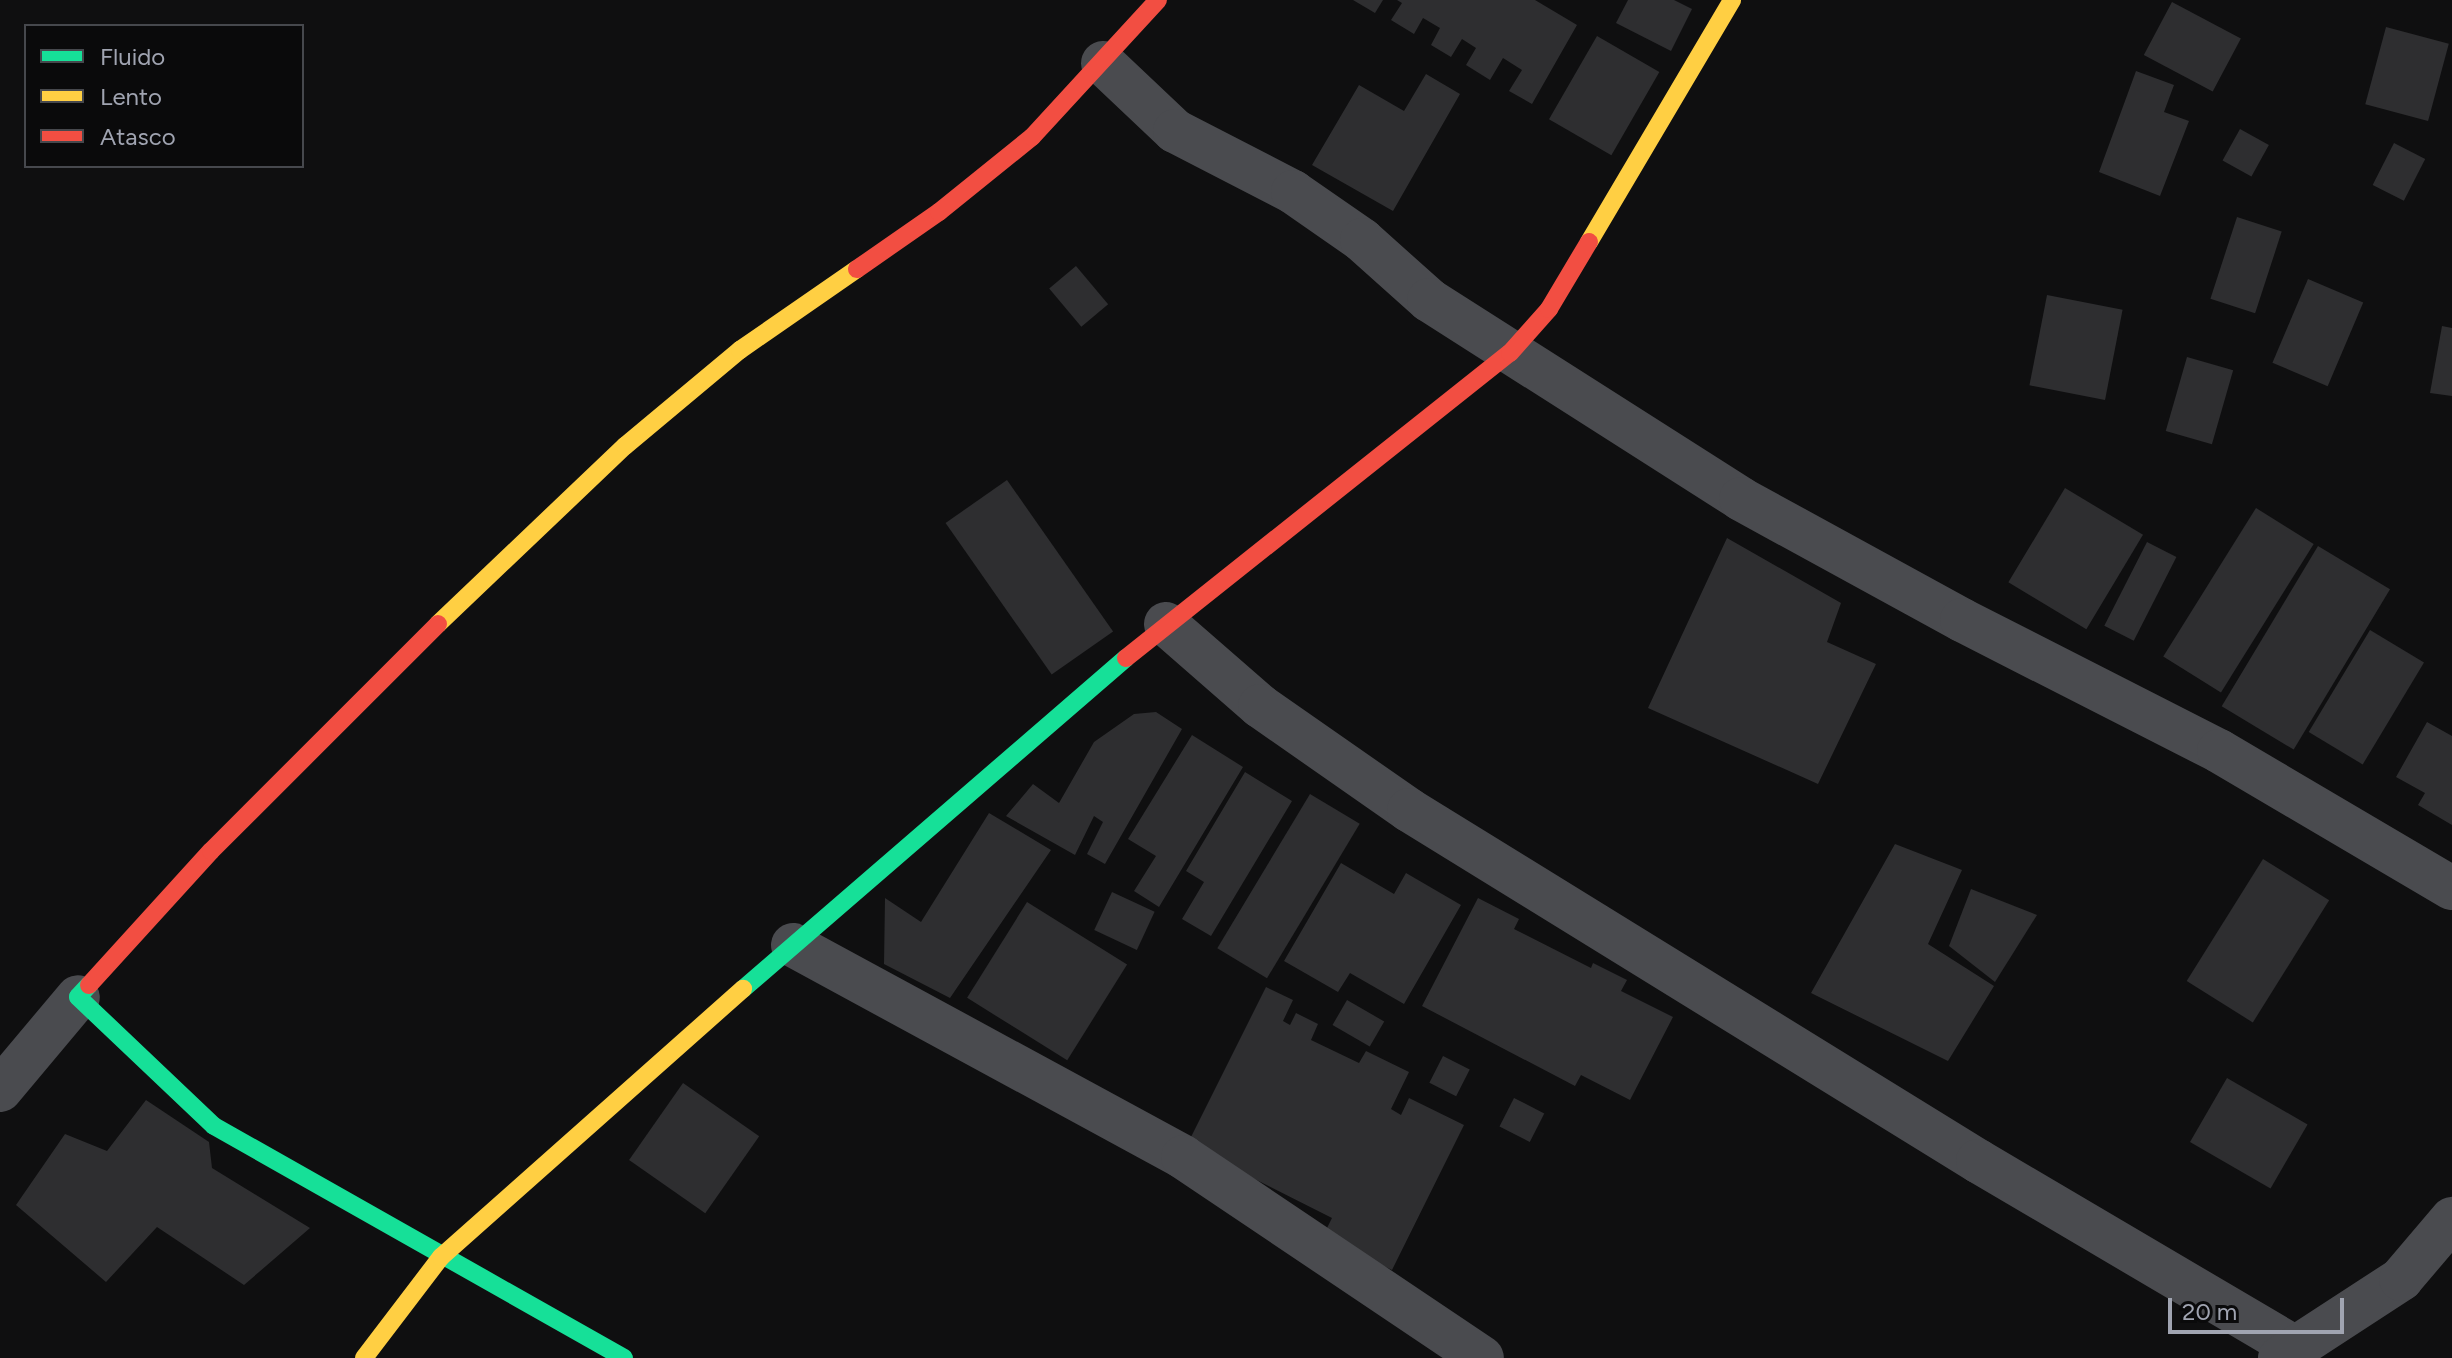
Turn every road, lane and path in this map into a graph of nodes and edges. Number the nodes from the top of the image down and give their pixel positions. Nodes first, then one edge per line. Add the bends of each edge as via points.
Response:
1 (1158, 0) edge
2 (1732, 0) edge
3 (1103, 63) junction
4 (1510, 353) junction
5 (1166, 624) junction
6 (2452, 888) edge
7 (793, 945) junction
8 (78, 997) junction
9 (0, 1090) edge
10 (2452, 1219) edge
11 (441, 1257) junction
12 (2287, 1353) edge
13 (364, 1358) edge
14 (624, 1358) edge
15 (1482, 1358) edge

1 - 3 street
2 - 4 street via 1549,309
3 - 4 street via 1175,131 1293,192 1362,240 1429,300
3 - 8 street via 1032,137 939,212 740,350 625,446 476,585 222,840
4 - 5 street
4 - 6 street via 1741,499 2219,751
5 - 7 street
5 - 12 street via 1260,706 1409,810
7 - 11 street
7 - 15 street via 1183,1157
8 - 9 street
8 - 11 street via 214,1126
10 - 12 street via 2401,1279
11 - 13 street
11 - 14 street

